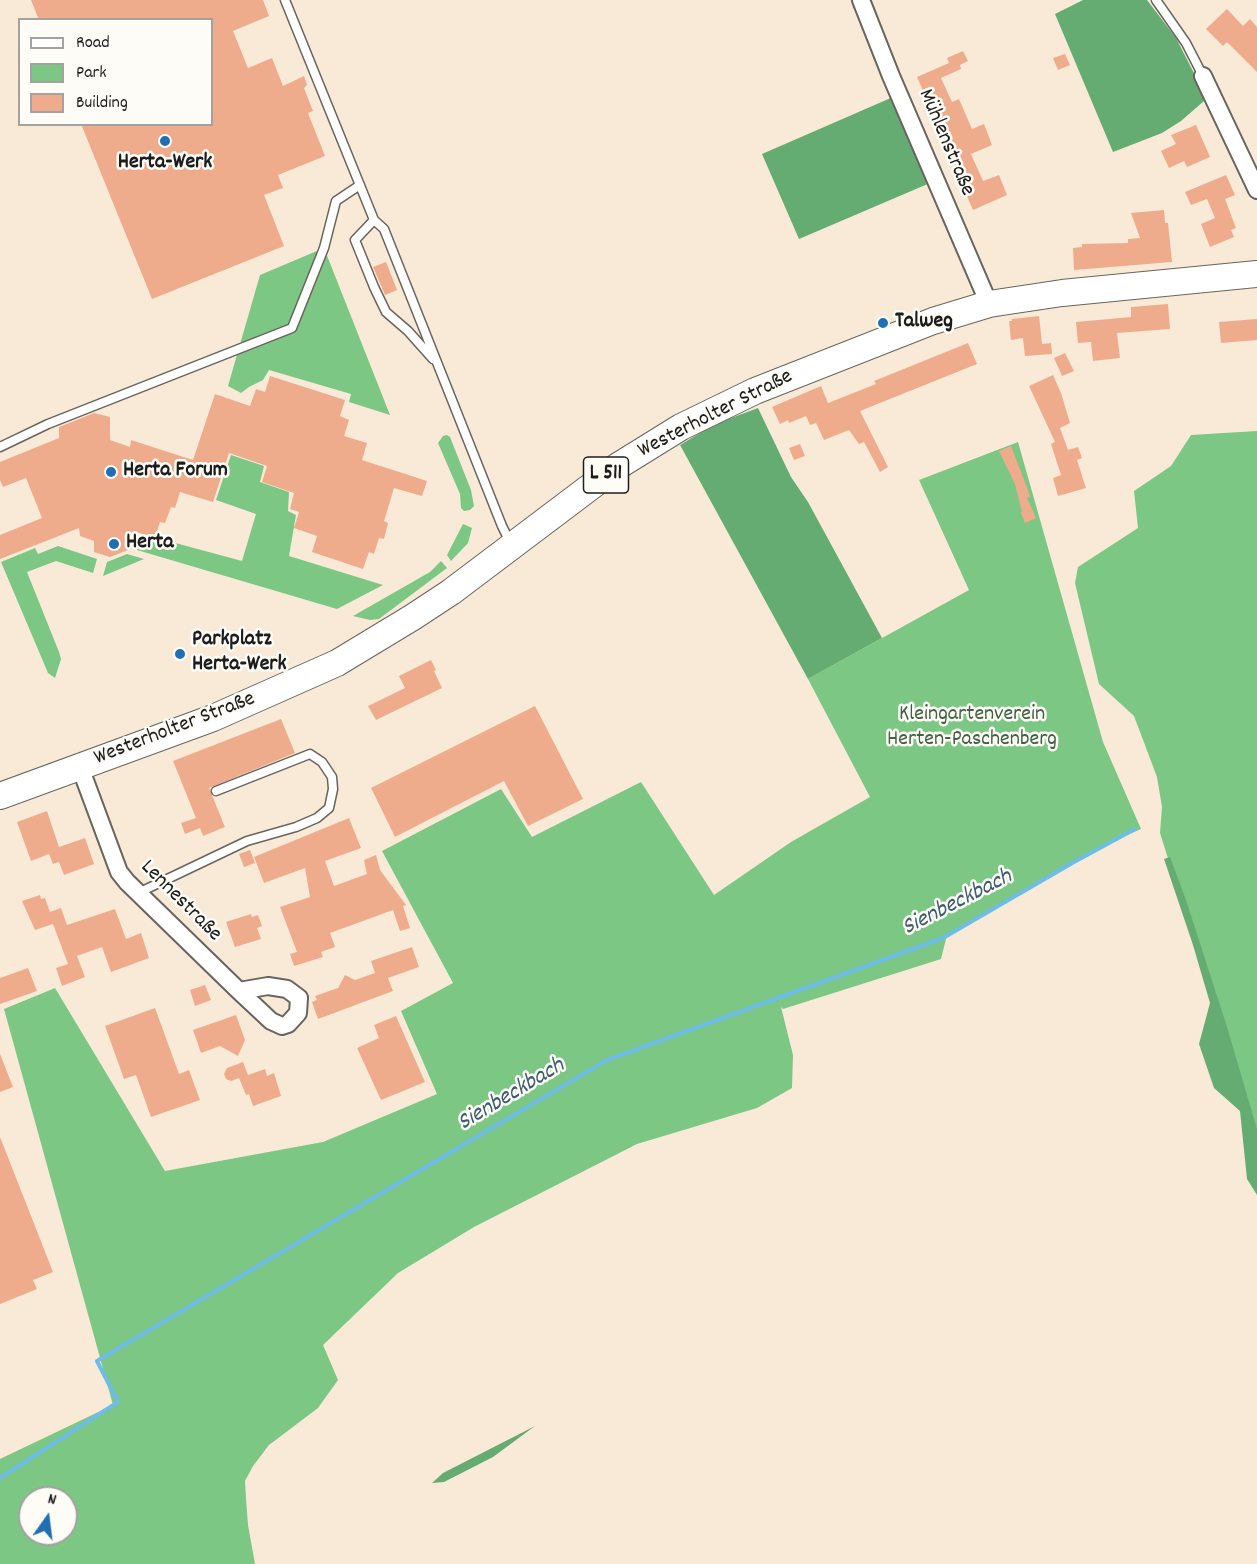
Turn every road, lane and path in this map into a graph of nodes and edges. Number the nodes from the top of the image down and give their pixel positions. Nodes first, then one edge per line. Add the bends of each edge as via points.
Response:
1 (285, 0) edge
2 (861, 0) edge
3 (1156, 0) edge
4 (1203, 76) joint
5 (360, 184) junction
6 (1257, 190) edge
7 (374, 220) junction
8 (1257, 274) edge
9 (989, 304) junction
10 (437, 364) junction
11 (0, 447) edge
12 (512, 545) junction
13 (80, 767) junction
14 (216, 791) dead end
15 (0, 796) edge
16 (138, 893) junction
17 (239, 991) dead end

1 - 5 lane
2 - 9 street, Mühlenstraße
3 - 4 lane
4 - 6 street
5 - 7 lane
5 - 11 lane via 336,201 324,248 292,328 48,424
7 - 10 lane via 384,229
7 - 10 lane via 355,240 374,287 386,312
8 - 9 main road, Westerholter Straße / L 511
9 - 12 main road, Westerholter Straße / L 511 via 836,358 681,427 618,465
10 - 12 lane
12 - 13 main road, Westerholter Straße / L 511 via 432,604 338,663 213,718
13 - 15 main road, Westerholter Straße / L 511
13 - 16 street, Lennestraße via 119,872
14 - 16 lane via 310,754 327,769 333,789 329,808 317,818 246,841
16 - 17 street, Lennestraße

